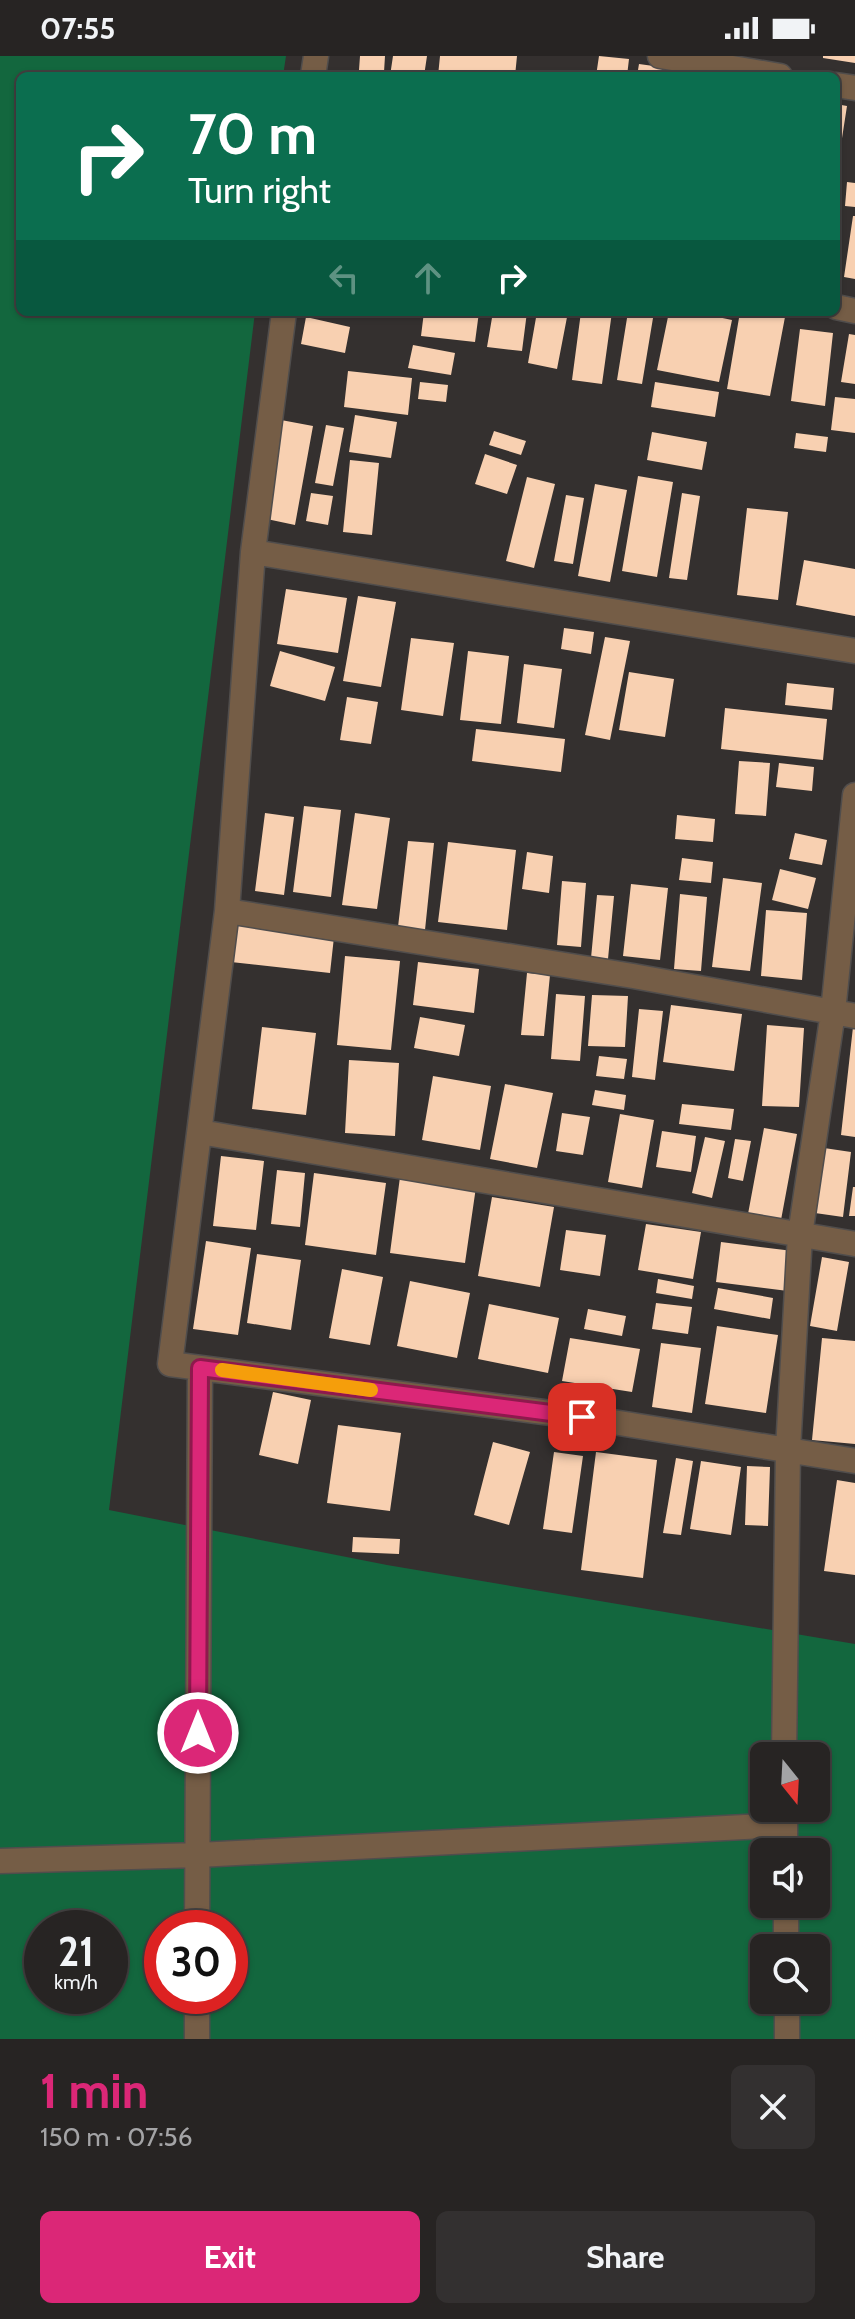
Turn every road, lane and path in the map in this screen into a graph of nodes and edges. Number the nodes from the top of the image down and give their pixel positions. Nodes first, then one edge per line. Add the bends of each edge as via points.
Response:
1 (660, 56) edge
2 (756, 72) edge
3 (283, 316) edge
4 (253, 552) junction
5 (855, 651) edge
6 (855, 795) edge
7 (227, 911) junction
8 (844, 1014) edge
9 (200, 1132) junction
10 (800, 1235) junction
11 (855, 1244) edge
12 (200, 1368) junction
13 (788, 1450) junction
14 (855, 1461) edge
15 (784, 1742) edge
16 (750, 1819) edge
17 (198, 1855) junction
18 (0, 1861) edge
19 (197, 1910) edge
20 (197, 2014) edge
21 (787, 2014) edge
22 (197, 2039) edge
23 (787, 2039) edge

1 - 2 street
3 - 4 street
4 - 5 street
4 - 7 street
6 - 8 street
7 - 8 street
7 - 9 street
8 - 10 street
9 - 10 street
9 - 12 street via 170,1364
10 - 11 street
10 - 13 street
12 - 13 street via 582,1417
12 - 17 street
13 - 14 street
13 - 15 street
16 - 17 street
17 - 18 street
17 - 19 street
20 - 22 street
21 - 23 street

